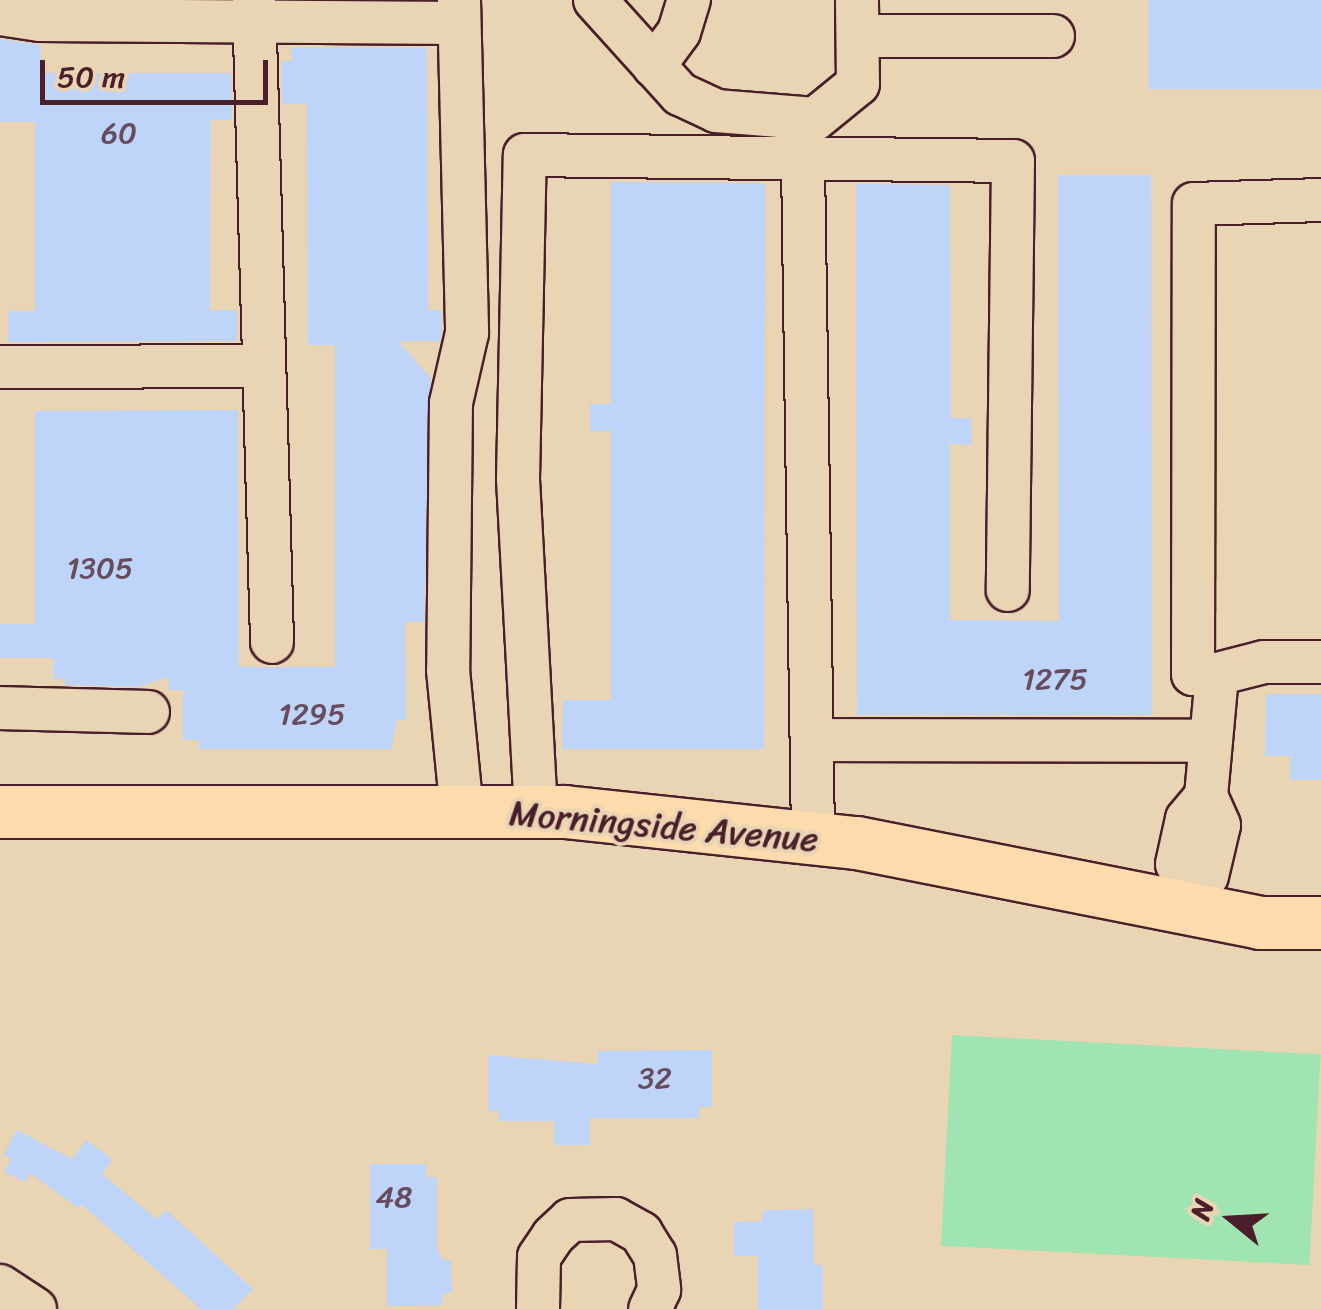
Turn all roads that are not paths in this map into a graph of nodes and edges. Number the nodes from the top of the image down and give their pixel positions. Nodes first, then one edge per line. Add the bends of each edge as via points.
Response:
1 (595, 0) edge
2 (690, 0) edge
3 (254, 11) edge
4 (458, 12) edge
5 (0, 14) edge
6 (857, 18) edge
7 (1054, 36) dead end
8 (654, 66) junction
9 (803, 162) junction
10 (1321, 200) edge
11 (264, 366) junction
12 (0, 367) edge
13 (1008, 590) dead end
14 (272, 642) dead end
15 (1321, 662) edge
16 (1216, 674) junction
17 (0, 708) edge
18 (148, 712) dead end
19 (813, 740) junction
20 (1210, 740) junction
21 (0, 812) edge
22 (462, 812) junction
23 (536, 812) junction
24 (813, 838) junction
25 (1185, 897) junction
26 (1321, 923) edge
27 (0, 1286) edge
28 (35, 1309) edge
29 (538, 1309) edge
30 (650, 1309) edge

1 - 8 street
2 - 8 street via 679,32
3 - 4 street
3 - 5 street
3 - 11 street
4 - 22 street via 466,333 450,403 448,670
6 - 7 street
6 - 8 street via 858,84 815,119 716,111 680,94
9 - 13 street via 1013,161
9 - 19 street
9 - 23 street via 526,155 518,479
10 - 16 street via 1194,204 1193,674
11 - 12 street
11 - 14 street
15 - 16 street via 1264,662
16 - 20 street
17 - 18 street
19 - 20 street
19 - 24 street
20 - 25 street via 1206,796 1219,825 1207,876
21 - 22 main road, Morningside Avenue
22 - 23 main road, Morningside Avenue
23 - 24 main road, Morningside Avenue
24 - 25 main road, Morningside Avenue
25 - 26 main road, Morningside Avenue via 1260,923
27 - 28 street
29 - 30 street via 539,1257 553,1236 570,1220 616,1219 641,1232 655,1255 659,1290

